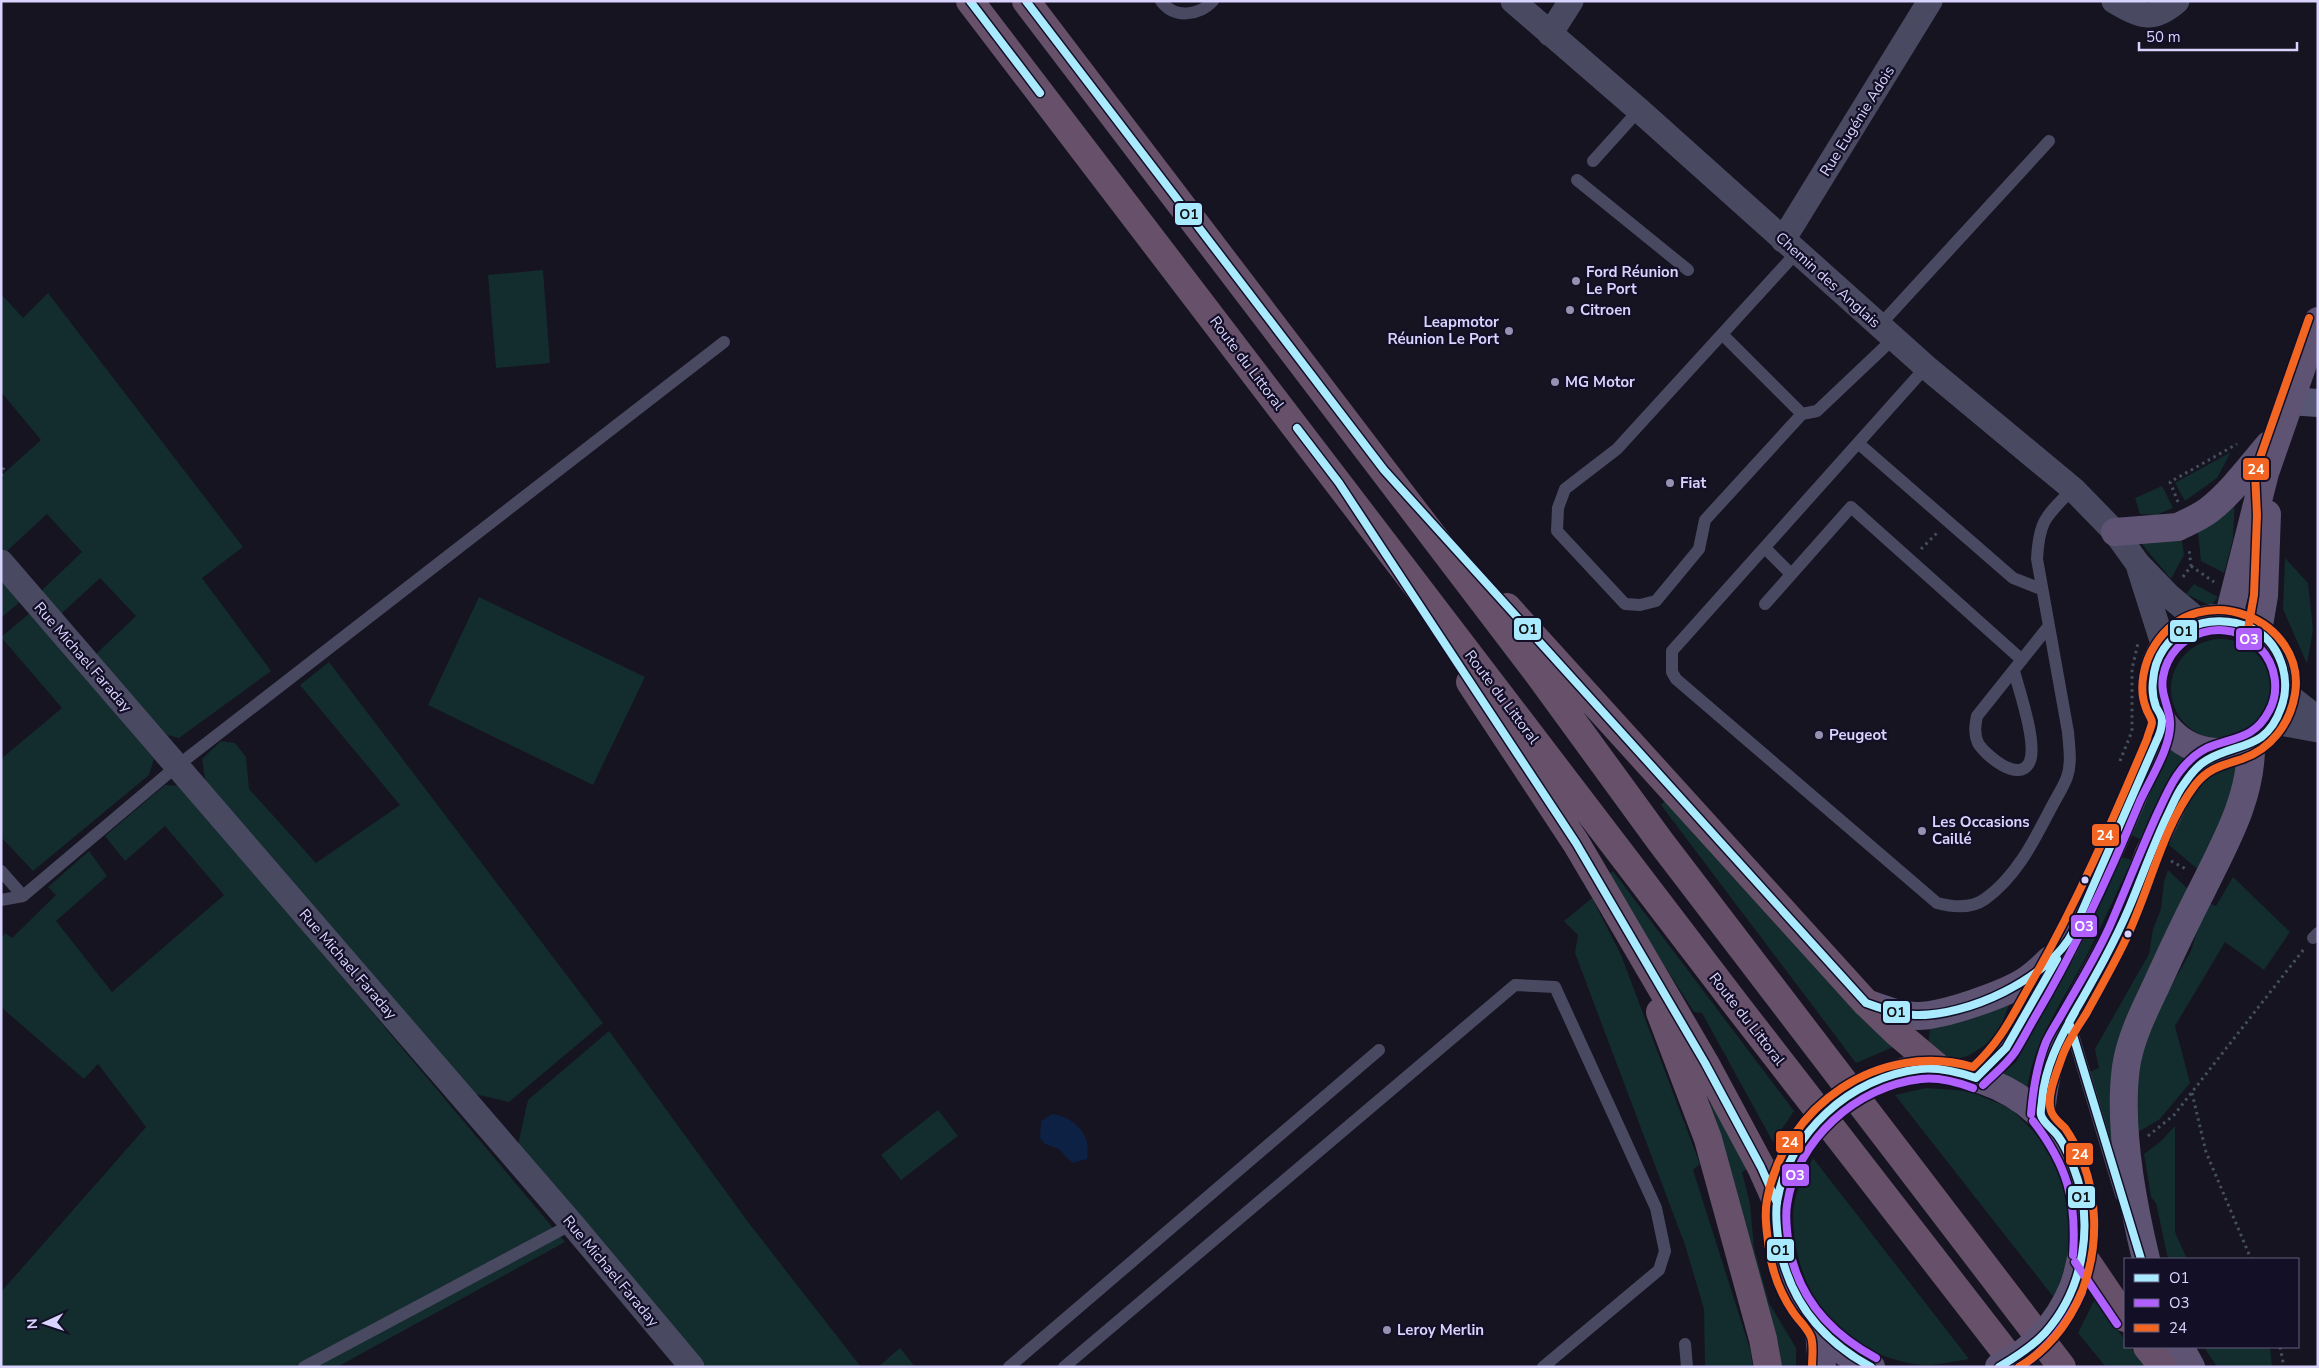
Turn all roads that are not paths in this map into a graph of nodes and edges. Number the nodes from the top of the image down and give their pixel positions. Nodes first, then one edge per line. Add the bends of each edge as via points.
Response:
1 (970, 1) edge
2 (1026, 1) edge
3 (1161, 1) edge
4 (1213, 1) edge
5 (1513, 1) edge
6 (1570, 1) edge
7 (1930, 1) edge
8 (2114, 1) edge
9 (2177, 1) edge
10 (1550, 34) junction
11 (1639, 110) junction
12 (2049, 141) dead end
13 (1593, 161) dead end
14 (1577, 180) dead end
15 (1790, 246) junction
16 (1688, 270) dead end
17 (2318, 321) edge
18 (1886, 333) junction
19 (1722, 334) junction
20 (724, 342) dead end
21 (1926, 367) junction
22 (2289, 401) junction
23 (2318, 403) edge
24 (1802, 414) junction
25 (2278, 434) junction
26 (1858, 443) junction
27 (1384, 470) junction
28 (2266, 473) junction
29 (1338, 483) junction
30 (2073, 489) junction
31 (2115, 532) junction
32 (1765, 548) junction
33 (1, 562) edge
34 (2138, 564) junction
35 (1791, 574) junction
36 (2041, 589) junction
37 (1765, 604) dead end
38 (2228, 619) junction
39 (2199, 621) junction
40 (2048, 626) junction
41 (2258, 631) junction
42 (2152, 643) junction
43 (2022, 660) junction
44 (2014, 671) junction
45 (2285, 693) junction
46 (2318, 719) edge
47 (2162, 720) junction
48 (2275, 722) junction
49 (2318, 730) edge
50 (2251, 744) junction
51 (2223, 752) junction
52 (177, 766) junction
53 (1, 871) edge
54 (24, 896) junction
55 (1, 900) edge
56 (1631, 936) junction
57 (2064, 947) junction
58 (1866, 1002) junction
59 (2069, 1022) junction
60 (1379, 1050) dead end
61 (1940, 1070) junction
62 (1976, 1078) junction
63 (2041, 1115) junction
64 (1776, 1203) junction
65 (572, 1224) junction
66 (2083, 1256) junction
67 (2141, 1258) edge
68 (2146, 1258) edge
69 (2124, 1317) edge
70 (1819, 1330) junction
71 (1685, 1344) dead end
72 (2148, 1348) edge
73 (2181, 1348) edge
74 (304, 1367) edge
75 (692, 1367) edge
76 (1009, 1367) edge
77 (1064, 1367) edge
78 (1543, 1367) edge
79 (1687, 1367) edge
80 (1768, 1367) edge
81 (1822, 1367) edge
82 (1871, 1367) edge
83 (1999, 1367) edge
84 (2017, 1367) edge
85 (2062, 1367) edge
86 (2163, 1367) edge
87 (2192, 1367) edge

1 - 29 highway, Route du Littoral
2 - 27 highway
3 - 4 lane via 1167,9 1185,14 1206,9
5 - 10 street, Chemin des Anglais
6 - 10 street
7 - 15 street, Rue Eugénie Adois
8 - 9 street via 2135,13 2153,16
10 - 11 street, Chemin des Anglais
11 - 13 lane
11 - 15 street, Chemin des Anglais
12 - 18 lane
14 - 16 lane
15 - 18 street, Chemin des Anglais
15 - 19 lane
17 - 22 main road
18 - 21 street, Chemin des Anglais
18 - 24 lane via 1817,411
19 - 24 lane
19 - 24 lane via 1617,449 1565,489 1558,508 1556,531 1625,604 1656,601 1699,548 1704,520
20 - 52 lane
21 - 26 lane
21 - 30 street, Chemin des Anglais
22 - 23 street
22 - 25 main road
25 - 28 main road
25 - 31 main road via 2244,475 2208,510 2178,527
26 - 32 lane
26 - 36 lane via 2013,578
27 - 58 highway
27 - 85 highway via 1672,857
28 - 38 main road
28 - 41 main road via 2264,596
29 - 56 highway via 1576,842
29 - 84 highway, Route du Littoral
30 - 31 street, Chemin des Anglais
30 - 36 lane via 2046,517 2038,539
31 - 34 street, Chemin des Anglais
32 - 35 lane
32 - 40 lane via 1672,652 1676,680 1937,903 1972,905 1984,900 2009,876 2027,853 2067,776 2070,755 2068,732
33 - 52 street, Rue Michael Faraday
34 - 39 street, Chemin des Anglais
34 - 42 street, Chemin des Anglais
35 - 37 lane
35 - 43 lane via 1851,507
36 - 40 lane
38 - 39 main road
38 - 41 main road
39 - 42 main road
40 - 43 lane
41 - 45 main road via 2280,658 2285,675
42 - 47 main road via 2156,664 2152,683 2154,702
43 - 44 lane
44 - 44 lane via 1977,716 1975,730 1979,744 2000,765 2015,770 2030,762 2032,750
45 - 46 street
45 - 48 main road
47 - 51 main road via 2188,745 2205,751
47 - 57 main road via 2158,739
48 - 49 street
48 - 50 main road
50 - 51 main road
50 - 68 main road via 2252,765 2243,802 2134,1036 2126,1066 2126,1146
51 - 59 main road via 2203,762 2182,785 2149,853 2123,922
52 - 54 lane
52 - 65 street, Rue Michael Faraday
53 - 54 lane
54 - 55 lane
56 - 64 highway via 1705,1063 1761,1167
56 - 80 highway via 1708,1139
57 - 58 main road via 2026,981 1948,1010 1916,1016
57 - 62 main road via 2006,1048
58 - 61 highway
59 - 63 main road via 2049,1061
59 - 67 lane
60 - 76 lane
61 - 62 main road
61 - 64 main road, bridge via 1906,1071 1872,1083 1842,1100 1818,1121 1791,1160
62 - 63 main road via 2011,1093
63 - 66 main road via 2067,1151 2081,1189 2085,1234
64 - 70 main road via 1783,1267 1798,1302
65 - 74 lane
65 - 75 street, Rue Michael Faraday
66 - 69 highway
66 - 83 main road, bridge via 2059,1317 2023,1354
70 - 81 main road
70 - 82 main road via 1839,1348
71 - 79 lane
72 - 86 highway
73 - 87 main road
77 - 78 lane via 1515,985 1555,987 1656,1208 1665,1251 1660,1270

